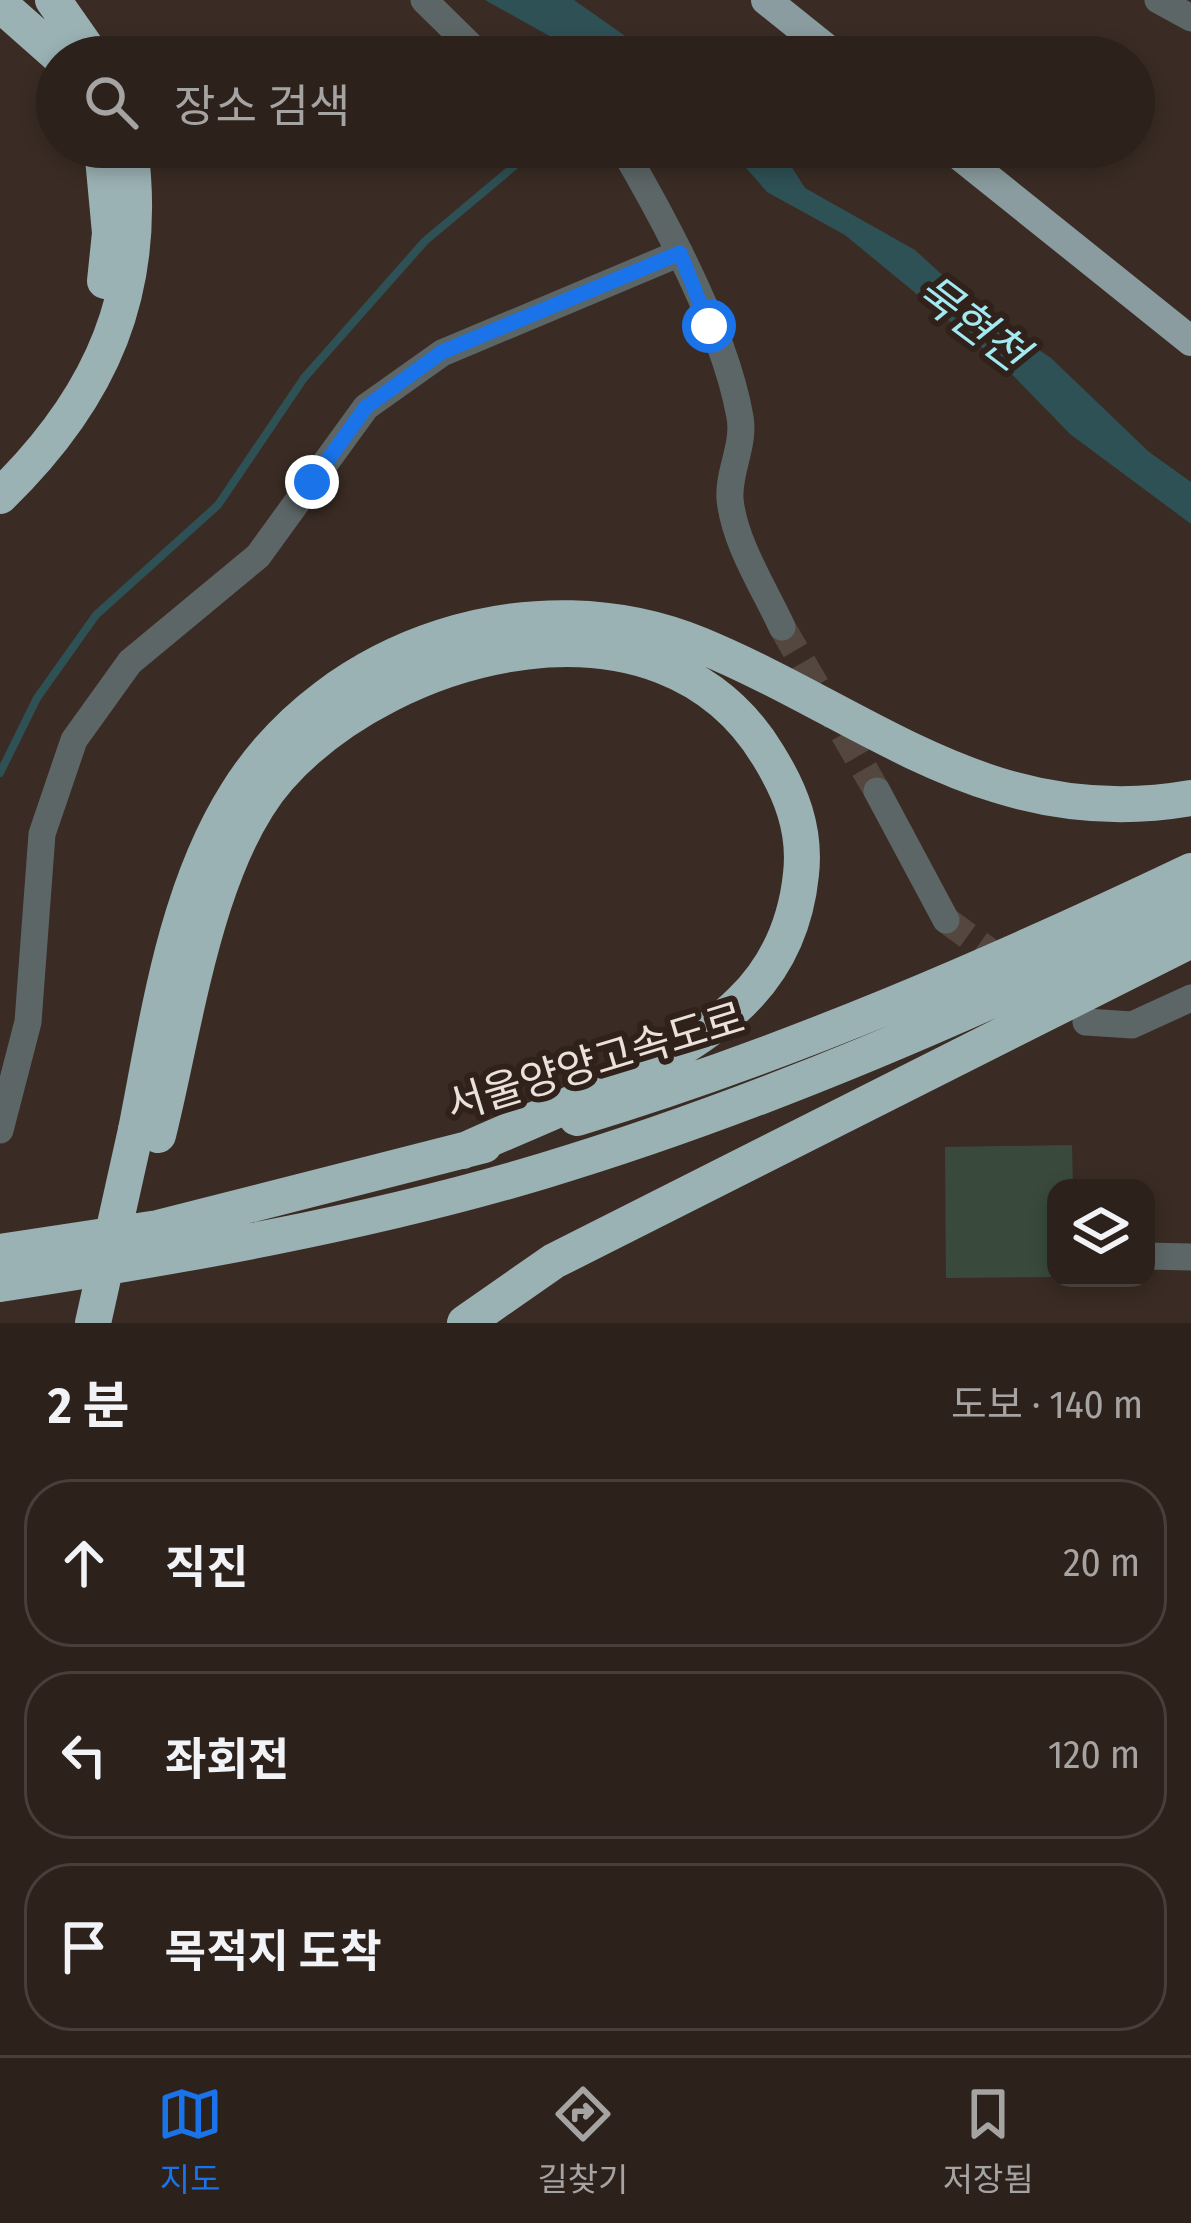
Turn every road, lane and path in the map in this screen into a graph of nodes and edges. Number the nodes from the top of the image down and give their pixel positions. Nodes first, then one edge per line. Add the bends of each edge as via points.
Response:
1 (53, 0) edge
2 (766, 0) edge
3 (1158, 0) edge
4 (0, 4) edge
5 (437, 4) edge
6 (1191, 18) edge
7 (36, 36) edge
8 (78, 36) edge
9 (464, 36) edge
10 (811, 36) edge
11 (104, 168) edge
12 (132, 168) edge
13 (633, 168) edge
14 (975, 168) edge
15 (680, 253) junction
16 (1191, 341) edge
17 (0, 463) edge
18 (0, 496) edge
19 (782, 627) tunnel mouth
20 (877, 791) tunnel mouth
21 (1191, 798) edge
22 (1191, 872) edge
23 (1191, 908) edge
24 (946, 920) tunnel mouth
25 (1191, 940) edge
26 (1191, 998) edge
27 (1086, 1022) dead end
28 (0, 1130) edge
29 (147, 1133) junction
30 (463, 1151) junction
31 (0, 1252) edge
32 (1155, 1256) edge
33 (1191, 1257) edge
34 (0, 1284) edge
35 (93, 1323) edge
36 (115, 1323) edge
37 (465, 1323) edge

1 - 8 highway
2 - 10 main road
3 - 6 street
4 - 7 highway
5 - 9 street
11 - 17 highway via 110,233 98,311 52,405
12 - 18 highway via 136,229 104,361 67,425
13 - 15 street
14 - 16 main road
15 - 19 street via 740,419 729,497
15 - 28 street via 442,352 366,407 258,556 130,662 74,740 42,834 28,1022
20 - 24 street
21 - 29 highway via 1109,806 1001,787 916,757 733,660 648,630 546,619 441,638 351,676 237,793 190,900
22 - 30 highway, 서울양양고속도로 via 778,1051
23 - 34 highway, 서울양양고속도로 via 784,1088 544,1171 367,1216
25 - 37 highway via 554,1261
26 - 27 street via 1132,1025
29 - 30 highway via 228,870 250,819 301,756 370,704 480,659 563,648 664,669 732,710 784,781 803,859 787,937 760,982 718,1023
29 - 35 highway, bridge
29 - 36 highway
30 - 31 highway, 서울양양고속도로 via 158,1228
32 - 33 street

